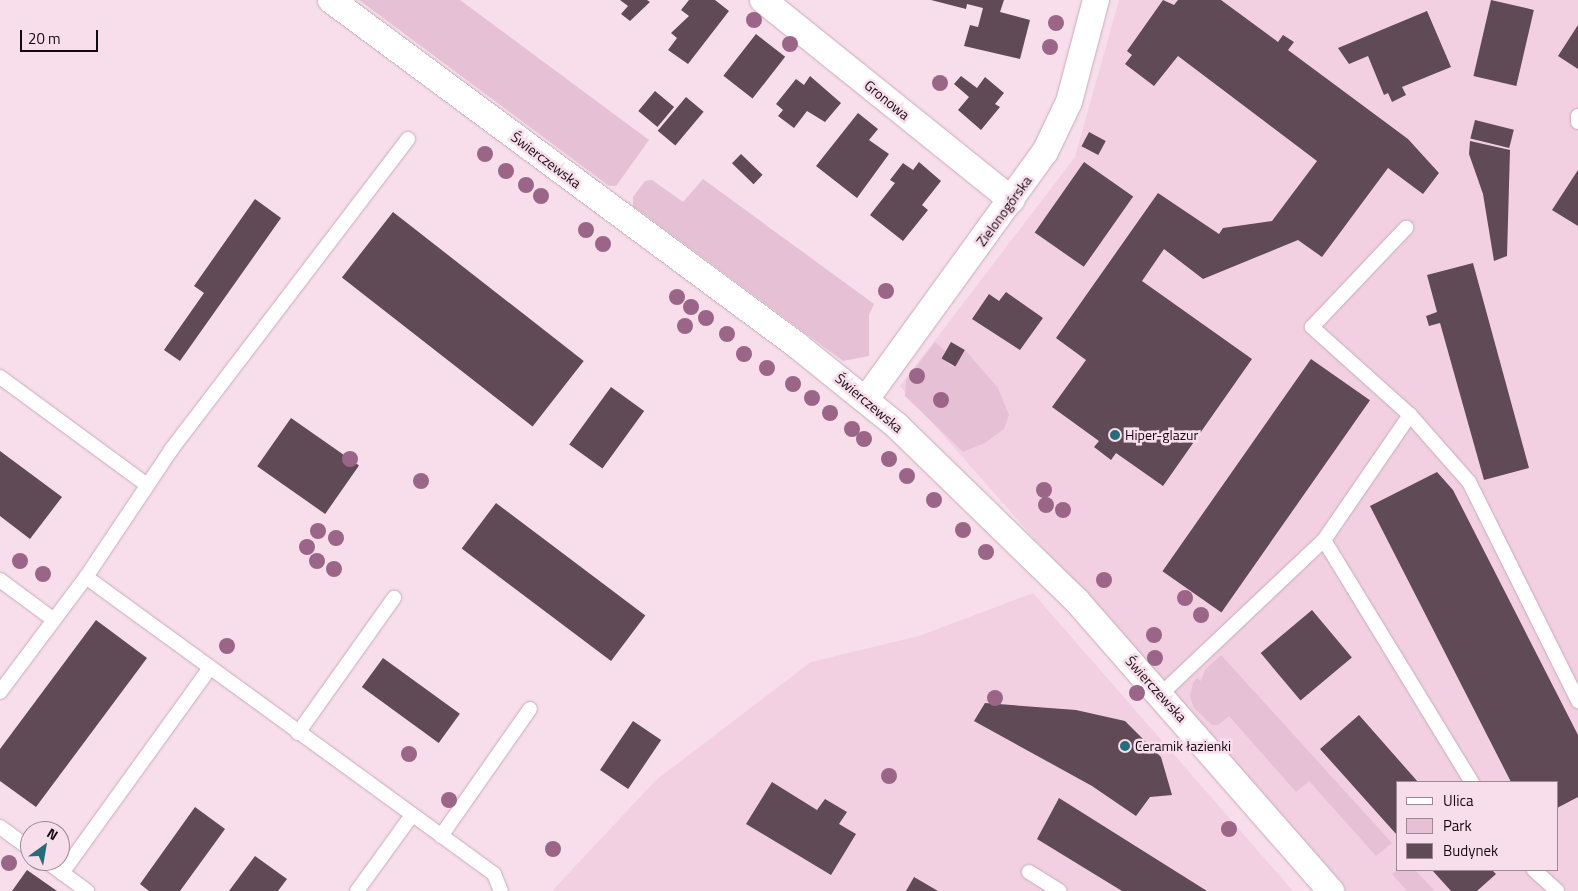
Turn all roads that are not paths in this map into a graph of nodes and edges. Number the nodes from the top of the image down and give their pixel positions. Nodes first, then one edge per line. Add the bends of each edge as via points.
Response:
1 (331, 0) edge
2 (763, 0) edge
3 (1096, 0) edge
4 (1578, 116) edge
5 (1578, 122) edge
6 (408, 139) dead end
7 (1012, 200) junction
8 (1406, 228) dead end
9 (0, 377) edge
10 (866, 399) junction
11 (1410, 415) junction
12 (147, 485) junction
13 (1324, 540) junction
14 (86, 577) junction
15 (0, 580) edge
16 (394, 598) dead end
17 (54, 620) junction
18 (210, 668) junction
19 (0, 692) edge
20 (1161, 694) junction
21 (1578, 702) edge
22 (530, 709) dead end
23 (298, 733) junction
24 (1471, 781) edge
25 (412, 815) junction
26 (0, 827) edge
27 (441, 836) junction
28 (20, 842) edge
29 (59, 871) edge
30 (1535, 871) edge
31 (1029, 872) dead end
32 (62, 873) junction
33 (87, 891) edge
34 (357, 891) edge
35 (502, 891) edge
36 (1060, 891) edge
37 (1331, 891) edge
38 (1557, 891) edge

1 - 10 street, Świerczewska
2 - 7 street, Gronowa
3 - 7 street, Zielonogórska via 1063,116 1037,165
4 - 5 lane
6 - 12 lane
7 - 10 street, Zielonogórska
8 - 11 lane via 1312,327
9 - 12 lane
10 - 20 street, Świerczewska via 1005,528
11 - 13 lane
11 - 21 lane via 1469,482
12 - 14 lane
13 - 20 lane
13 - 24 lane
14 - 17 lane
14 - 18 lane
15 - 17 lane
16 - 23 lane
17 - 19 lane
18 - 23 lane
18 - 32 lane
20 - 37 street, Świerczewska
22 - 27 lane
23 - 25 lane
25 - 27 lane
25 - 34 lane
26 - 28 lane
27 - 35 lane via 494,874
29 - 32 lane
30 - 38 lane
31 - 36 lane
32 - 33 lane

